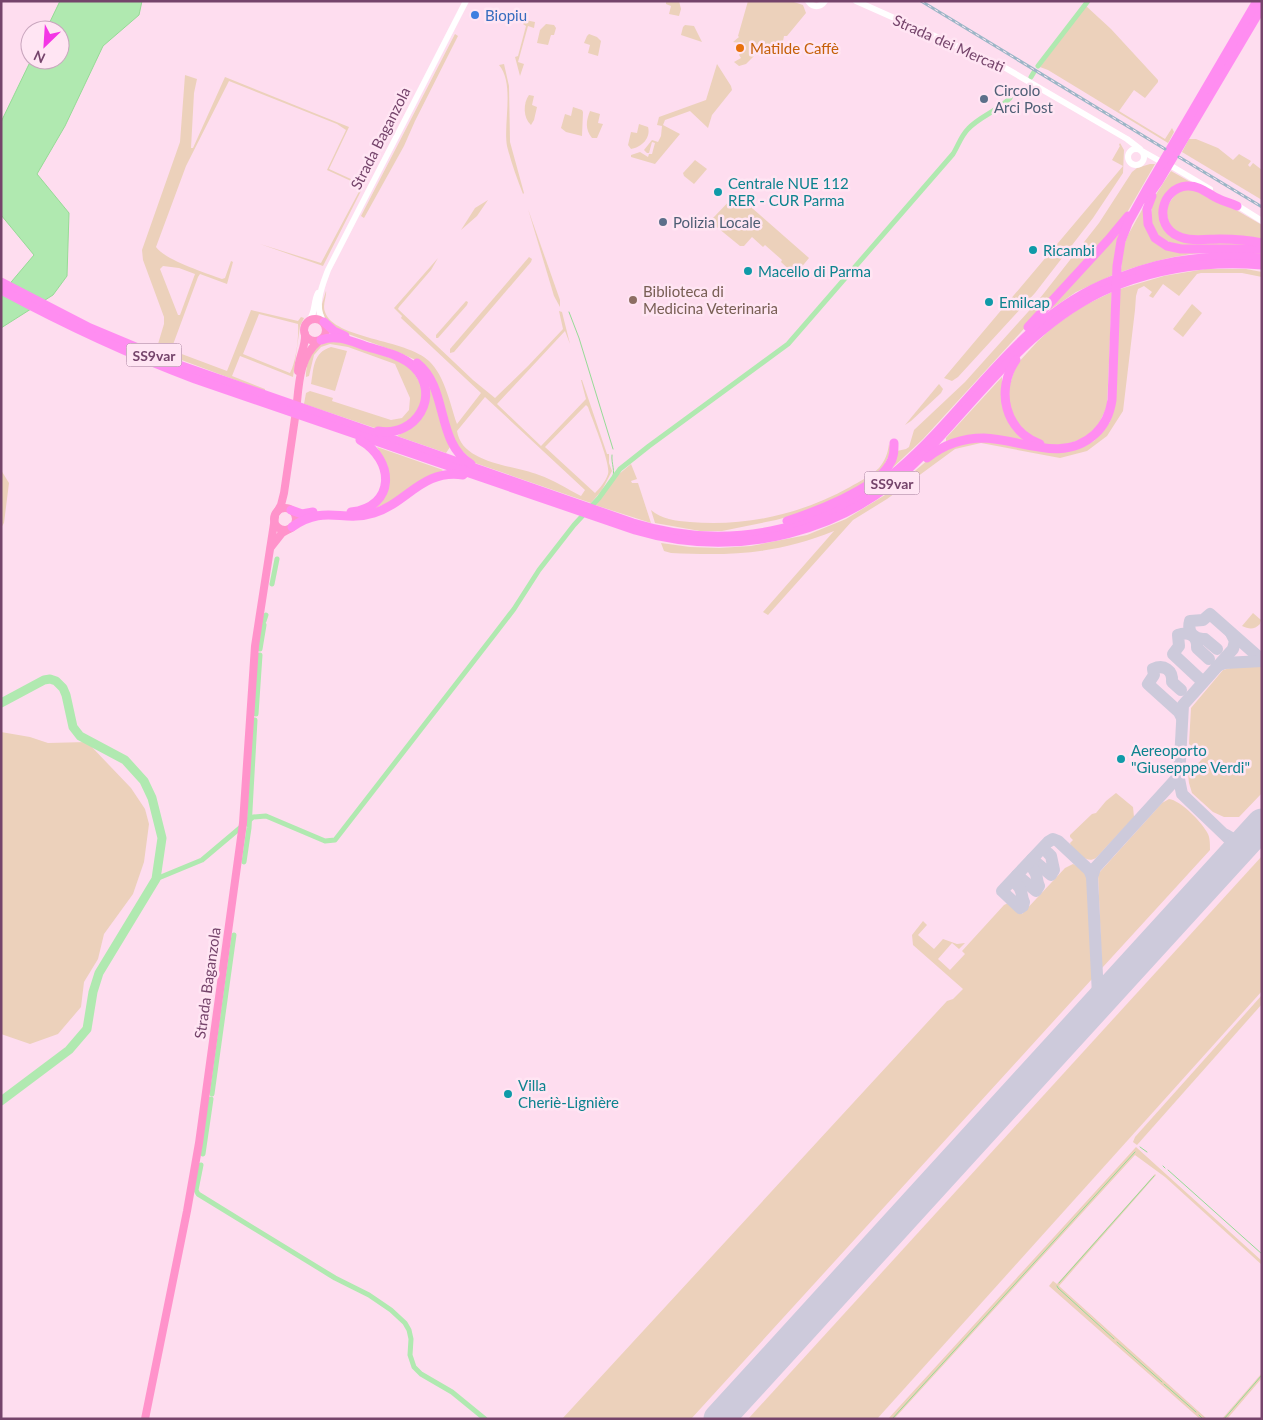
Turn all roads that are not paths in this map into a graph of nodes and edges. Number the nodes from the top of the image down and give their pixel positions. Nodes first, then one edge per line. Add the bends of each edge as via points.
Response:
1 (466, 1) edge
2 (808, 1) edge
3 (825, 1) edge
4 (856, 1) edge
5 (1257, 1) edge
6 (1262, 6) edge
7 (1191, 119) junction
8 (1118, 135) junction
9 (1141, 150) junction
10 (1128, 156) junction
11 (1141, 163) junction
12 (1173, 168) dead end
13 (1154, 183) junction
14 (1237, 206) junction
15 (1262, 221) edge
16 (1262, 243) edge
17 (1262, 249) edge
18 (1262, 258) edge
19 (1262, 265) edge
20 (1, 282) edge
21 (1116, 282) junction
22 (321, 288) junction
23 (1, 290) edge
24 (308, 321) junction
25 (324, 322) junction
26 (1051, 323) junction
27 (305, 334) junction
28 (321, 340) junction
29 (299, 379) junction
30 (981, 382) junction
31 (296, 402) dead end
32 (314, 417) junction
33 (327, 417) junction
34 (294, 418) dead end
35 (894, 443) dead end
36 (1052, 449) junction
37 (501, 477) junction
38 (284, 493) junction
39 (527, 494) junction
40 (868, 500) junction
41 (560, 502) junction
42 (291, 510) junction
43 (276, 515) junction
44 (614, 520) junction
45 (291, 528) junction
46 (724, 536) junction
47 (271, 547) junction
48 (145, 1419) edge

1 - 22 street, Strada Baganzola
2 - 3 street via 816,7
4 - 8 street, Strada dei Mercati via 1002,66
5 - 7 highway
6 - 7 highway
7 - 13 highway
8 - 9 street, Strada dei Mercati
8 - 10 street via 1126,144
9 - 10 street via 1133,150
9 - 11 street via 1144,157
9 - 11 street, Strada dei Mercati via 1157,161
10 - 11 street via 1132,163
12 - 14 street
13 - 17 highway via 1147,218 1153,235 1164,245 1181,250
13 - 21 highway via 1128,223 1119,250
13 - 30 highway via 1114,233 989,369
14 - 15 street
14 - 16 highway via 1199,188 1185,186 1168,196 1163,205 1163,216 1170,231 1183,238
18 - 21 highway, SS9var via 1189,259 1158,265
19 - 21 highway, SS9var via 1181,267
20 - 32 highway, SS9var via 140,350
21 - 26 highway, SS9var
21 - 30 highway, SS9var via 1080,295 1044,319
21 - 36 highway via 1112,397 1108,416 1098,431 1084,442 1069,448
22 - 24 street, Strada Baganzola via 313,316
22 - 25 street, Strada Baganzola via 319,310
23 - 32 highway, SS9var via 137,356 195,379
24 - 25 main road via 315,318
24 - 27 main road, Strada Baganzola via 304,327
25 - 28 main road, Strada Baganzola via 326,333
25 - 37 highway via 340,334 400,355 420,366 432,383 455,450 469,462
26 - 36 highway via 1012,366 1004,396 1008,413 1018,430 1029,440
26 - 40 highway, SS9var via 1019,352 917,461
27 - 28 main road via 312,341
27 - 29 main road, Strada Baganzola
28 - 29 main road, Strada Baganzola via 307,354
28 - 33 highway via 332,337 406,361 419,373 426,390 419,416 409,426 397,431 379,431
29 - 31 main road, Strada Baganzola
30 - 46 highway, SS9var via 907,461 865,494 792,526
32 - 33 highway, SS9var
32 - 39 highway, SS9var
32 - 42 highway via 330,428 360,440 374,451 385,468 386,479 374,504 359,510 304,514
33 - 37 highway, SS9var
34 - 38 main road, Strada Baganzola
35 - 46 highway via 893,457 887,469 842,500 786,521
36 - 40 highway via 988,438 960,441 937,451 894,486
37 - 41 highway, SS9var
38 - 42 main road, Strada Baganzola
38 - 43 main road, Strada Baganzola
39 - 41 highway, SS9var
39 - 45 highway via 467,476 445,475 421,483 375,513 317,515
40 - 44 highway, SS9var via 840,516 806,529 767,539 736,542 675,540 645,533
41 - 44 highway, SS9var
42 - 43 main road via 283,508
42 - 45 main road, Strada Baganzola via 296,518
43 - 45 main road via 275,523 279,528
43 - 47 main road, Strada Baganzola
44 - 46 highway, SS9var via 668,532
45 - 47 main road via 282,533
47 - 48 main road, Strada Baganzola via 255,646 240,842 195,1167

